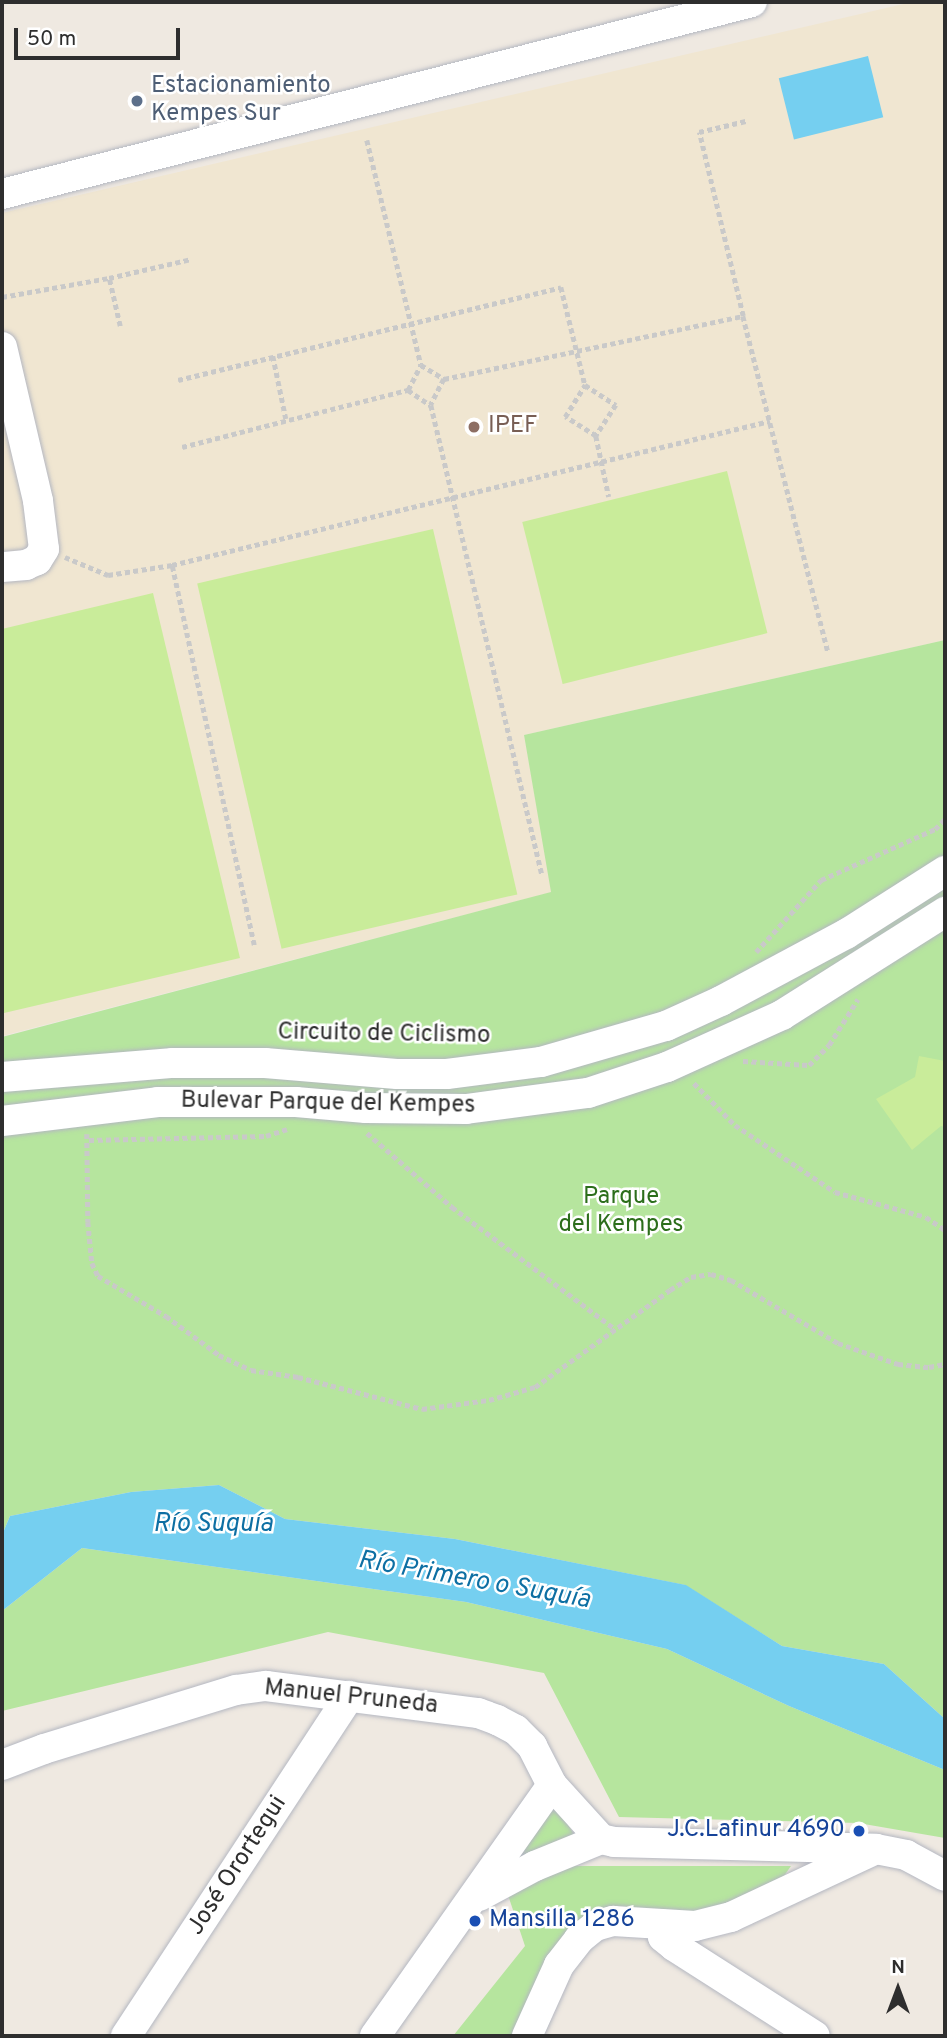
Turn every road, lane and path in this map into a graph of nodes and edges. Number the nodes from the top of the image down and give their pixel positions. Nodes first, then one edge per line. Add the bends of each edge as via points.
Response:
1 (752, 2) edge
2 (746, 121) dead end
3 (367, 141) dead end
4 (2, 194) edge
5 (191, 259) dead end
6 (109, 278) junction
7 (2, 297) edge
8 (743, 316) junction
9 (411, 322) junction
10 (120, 326) dead end
11 (2, 346) edge
12 (576, 350) junction
13 (273, 356) junction
14 (421, 365) junction
15 (444, 379) junction
16 (178, 380) dead end
17 (585, 386) junction
18 (408, 390) junction
19 (430, 405) junction
20 (286, 419) junction
21 (769, 421) junction
22 (596, 436) junction
23 (182, 447) dead end
24 (602, 461) junction
25 (453, 497) junction
26 (609, 497) dead end
27 (38, 501) junction
28 (2, 548) edge
29 (44, 549) junction
30 (172, 565) junction
31 (2, 566) edge
32 (828, 653) dead end
33 (945, 819) edge
34 (945, 871) edge
35 (542, 874) dead end
36 (945, 912) edge
37 (254, 945) dead end
38 (747, 962) dead end
39 (2, 1077) edge
40 (691, 1080) dead end
41 (2, 1121) edge
42 (366, 1132) dead end
43 (89, 1140) dead end
44 (945, 1230) edge
45 (614, 1328) junction
46 (945, 1364) edge
47 (349, 1696) junction
48 (2, 1766) edge
49 (552, 1785) junction
50 (601, 1839) junction
51 (876, 1849) junction
52 (945, 1875) edge
53 (472, 1900) junction
54 (661, 1924) junction
55 (126, 2036) edge
56 (375, 2036) edge
57 (527, 2036) edge
58 (815, 2036) edge

1 - 4 street
2 - 8 path via 699,132
3 - 9 path
5 - 6 path
6 - 7 path
6 - 10 path
8 - 12 path
8 - 21 path
9 - 12 path via 561,287
9 - 13 path
9 - 14 path
11 - 27 street
12 - 15 path
12 - 17 path
13 - 16 path
13 - 20 path
14 - 15 path
14 - 18 path
15 - 19 path
17 - 22 path via 616,405
17 - 22 path via 565,417
18 - 19 path
18 - 20 path
19 - 25 path
20 - 23 path
21 - 24 path
21 - 32 path
22 - 24 path
24 - 25 path
24 - 26 path
25 - 30 path
25 - 35 path
27 - 28 street via 27,540 15,548
27 - 29 street
29 - 30 path via 108,575
29 - 31 street via 37,560 26,565
30 - 37 path
33 - 38 path via 935,829 821,880
34 - 39 street, Bulevar Parque del Kempes via 846,934 721,1001 666,1026 541,1062 447,1074 265,1063 173,1063
36 - 41 street, Bulevar Parque del Kempes via 782,1015 667,1068 588,1093 530,1103 439,1109 158,1101
40 - 44 path via 735,1125 835,1192 926,1217
42 - 45 path via 452,1207
43 - 45 path via 88,1222 92,1263 98,1276 166,1316 219,1355 251,1370 298,1377 422,1409 489,1400 535,1387
45 - 46 path via 691,1277 711,1274 731,1280 838,1343 898,1364
47 - 48 street, Manuel Pruneda via 266,1686 236,1690
47 - 49 street, Manuel Pruneda via 478,1713 497,1720 532,1746
47 - 55 street, José Orortegui
49 - 50 street, Manuel Pruneda
49 - 53 street
50 - 51 street
50 - 53 street via 535,1866
51 - 52 street via 906,1855
51 - 54 street via 730,1917 695,1926
53 - 56 street
54 - 57 street via 613,1921 594,1926 559,1965
54 - 58 street via 663,1937 674,1946

